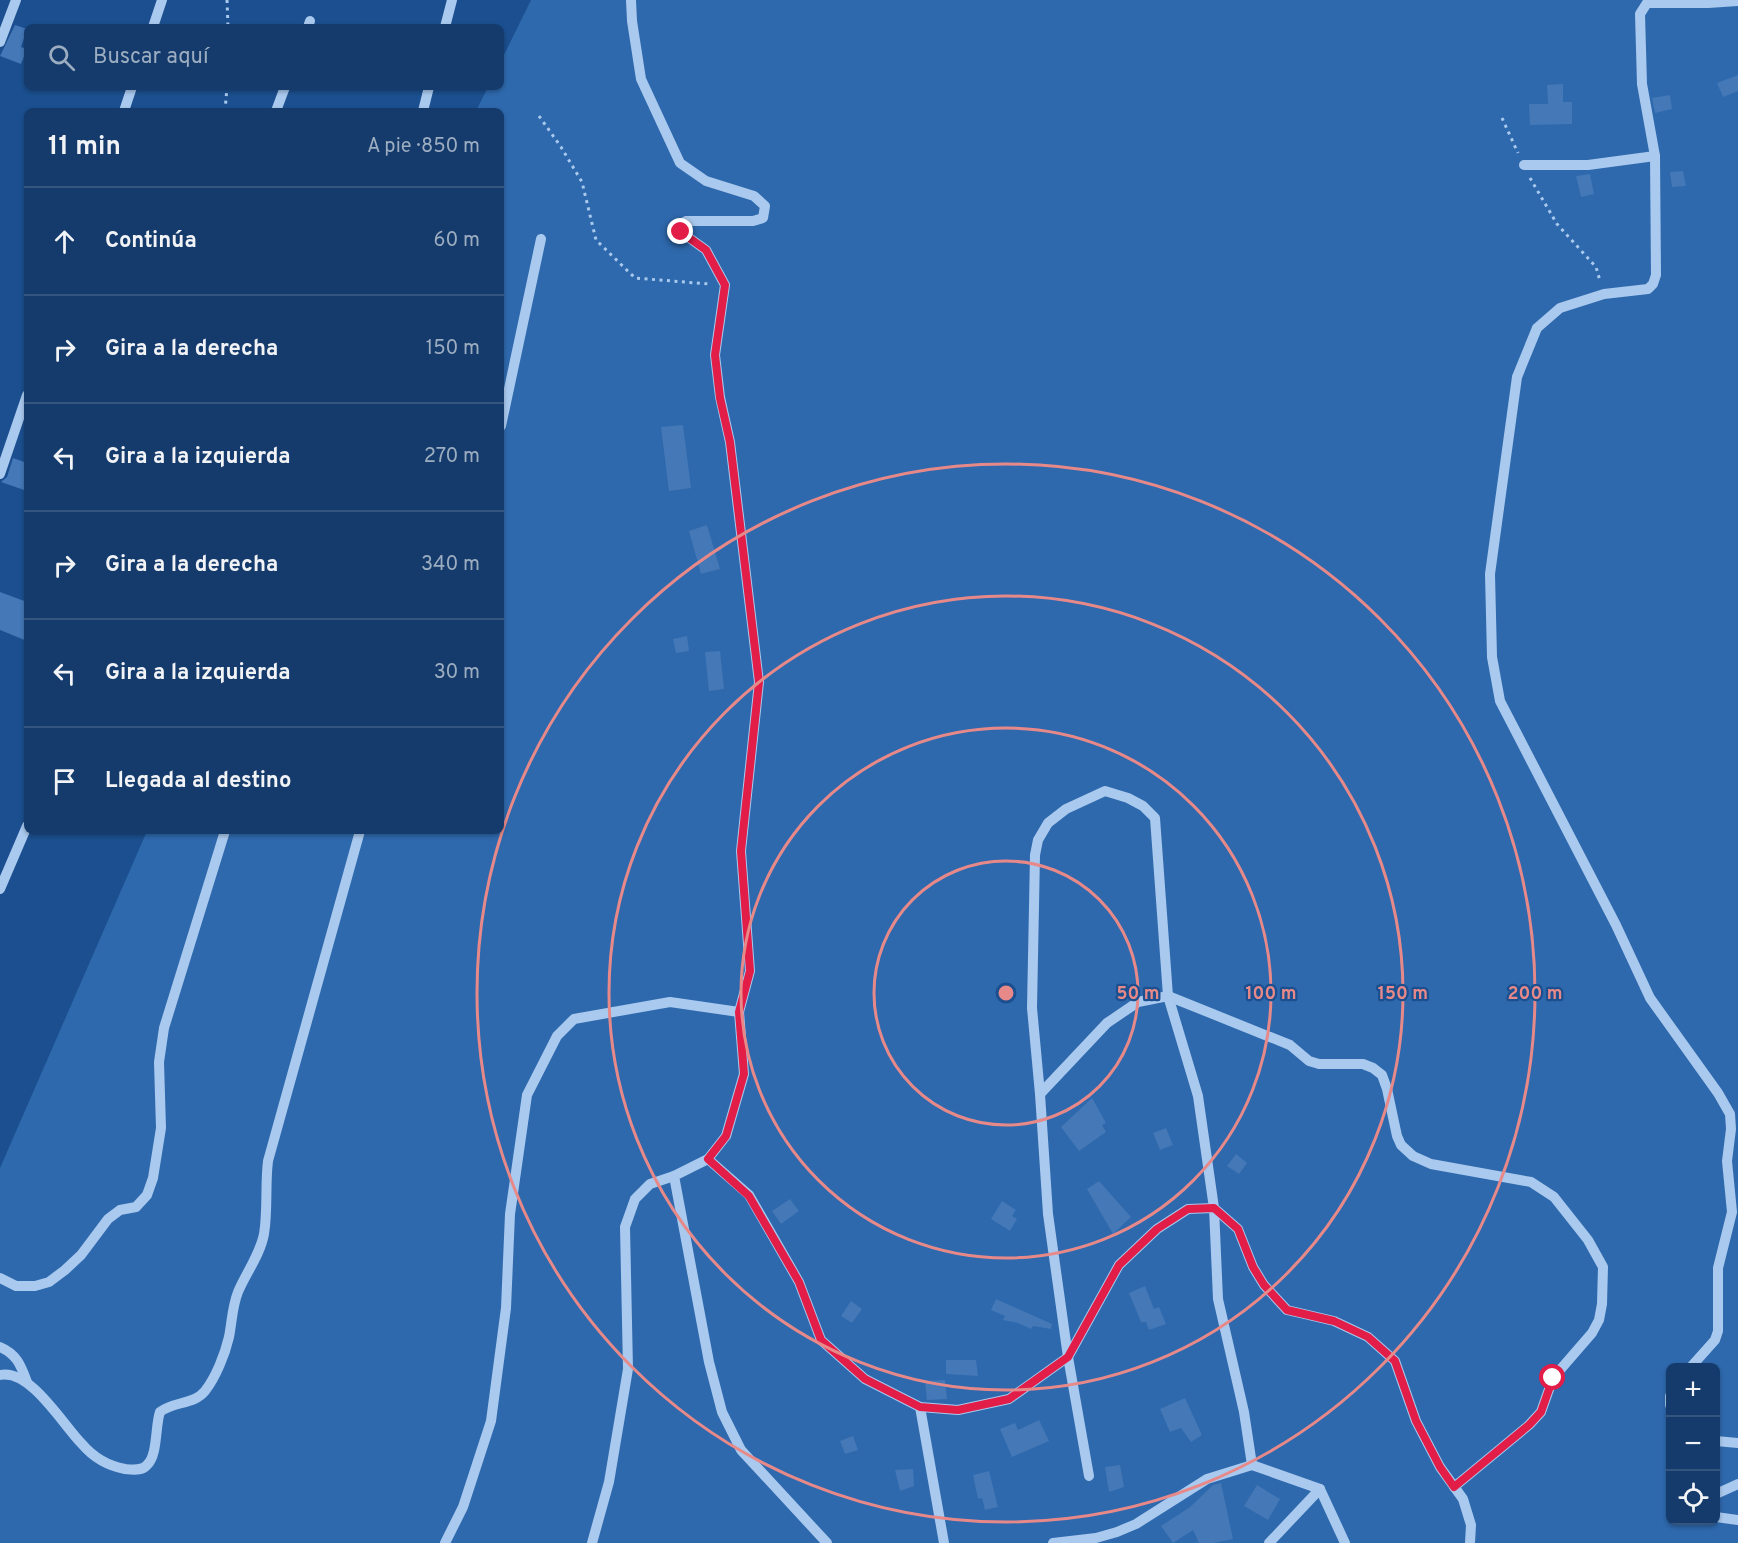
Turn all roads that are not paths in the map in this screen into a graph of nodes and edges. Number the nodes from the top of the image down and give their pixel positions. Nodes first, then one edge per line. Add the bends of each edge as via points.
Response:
1 (16, 0) edge
2 (162, 0) edge
3 (452, 0) edge
4 (631, 0) edge
5 (1738, 1) edge
6 (1647, 2) edge
7 (154, 24) edge
8 (446, 24) edge
9 (0, 42) edge
10 (131, 90) edge
11 (284, 90) edge
12 (428, 90) edge
13 (125, 108) edge
14 (277, 108) edge
15 (424, 108) edge
16 (1655, 156) junction
17 (1524, 165) road end
18 (541, 239) dead end
19 (24, 404) edge
20 (504, 412) edge
21 (0, 474) edge
22 (24, 833) edge
23 (224, 834) edge
24 (359, 834) edge
25 (0, 889) edge
26 (1168, 996) junction
27 (739, 1012) junction
28 (1040, 1094) junction
29 (708, 1159) junction
30 (674, 1176) junction
31 (1214, 1208) junction
32 (0, 1278) edge
33 (0, 1347) edge
34 (1068, 1357) junction
35 (1694, 1363) edge
36 (0, 1375) edge
37 (27, 1382) junction
38 (920, 1407) junction
39 (1720, 1441) edge
40 (1738, 1443) edge
41 (1252, 1465) junction
42 (1089, 1476) dead end
43 (1738, 1484) edge
44 (1454, 1487) junction
45 (1320, 1489) junction
46 (1720, 1492) edge
47 (1720, 1518) edge
48 (1738, 1520) edge
49 (445, 1543) edge
50 (592, 1543) edge
51 (827, 1543) edge
52 (945, 1543) edge
53 (1053, 1543) edge
54 (1269, 1543) edge
55 (1345, 1543) edge
56 (1470, 1543) edge

1 - 9 street
2 - 7 street
3 - 8 street
4 - 27 street via 641,79 680,163 706,181 754,196 765,206 763,218 753,221 681,224 681,232 706,250 725,285 715,355 730,442 759,682 741,851 750,971
5 - 6 street
6 - 16 street via 1640,15 1642,84
10 - 13 street
11 - 14 street
12 - 15 street
16 - 17 street via 1588,165
16 - 35 street via 1653,284 1648,289 1604,294 1560,308 1537,328 1517,377 1490,574 1492,657 1500,701 1650,998 1730,1114 1727,1161 1732,1212 1718,1268 1718,1331
18 - 20 street
19 - 21 street
22 - 25 street
23 - 32 street via 164,1028 159,1062 160,1128 147,1195 136,1207 120,1210 108,1219 81,1255 49,1282 16,1286
24 - 37 street via 268,1161 264,1236 237,1294 229,1338 204,1392 194,1400 160,1412 152,1458 147,1466 137,1470 113,1466 96,1457
26 - 28 street via 1138,1002 1107,1023
26 - 28 street via 1155,819 1143,806 1104,791 1066,809 1048,823 1038,840 1032,1008
26 - 31 street via 1198,1096
26 - 44 street via 1290,1045 1309,1061 1373,1068 1382,1075 1401,1145 1413,1156 1431,1164 1531,1182 1554,1197 1588,1240 1603,1267 1602,1304 1592,1333 1553,1378 1541,1412
27 - 29 street via 744,1074 726,1136
27 - 49 street via 670,1002 574,1019 557,1036 527,1095 510,1214 506,1308 491,1421 463,1507
28 - 34 street via 1048,1214
29 - 30 street
29 - 38 street via 749,1196 799,1282 821,1340 865,1379
30 - 50 street via 650,1184 635,1199 625,1227 628,1369 609,1482
30 - 51 street via 722,1412 741,1450
31 - 34 street via 1188,1209 1157,1229 1119,1265
31 - 41 street via 1218,1299
31 - 44 street via 1238,1229 1253,1267 1287,1310 1334,1321 1368,1337 1395,1361 1416,1421
33 - 37 street via 18,1360
34 - 38 street via 1009,1399 958,1410
34 - 42 street
36 - 37 street via 7,1373
38 - 52 street
39 - 40 street
41 - 45 street
41 - 53 street via 1208,1479 1117,1533
43 - 46 street
44 - 56 street via 1463,1499 1471,1525
45 - 54 street
45 - 55 street
47 - 48 street

